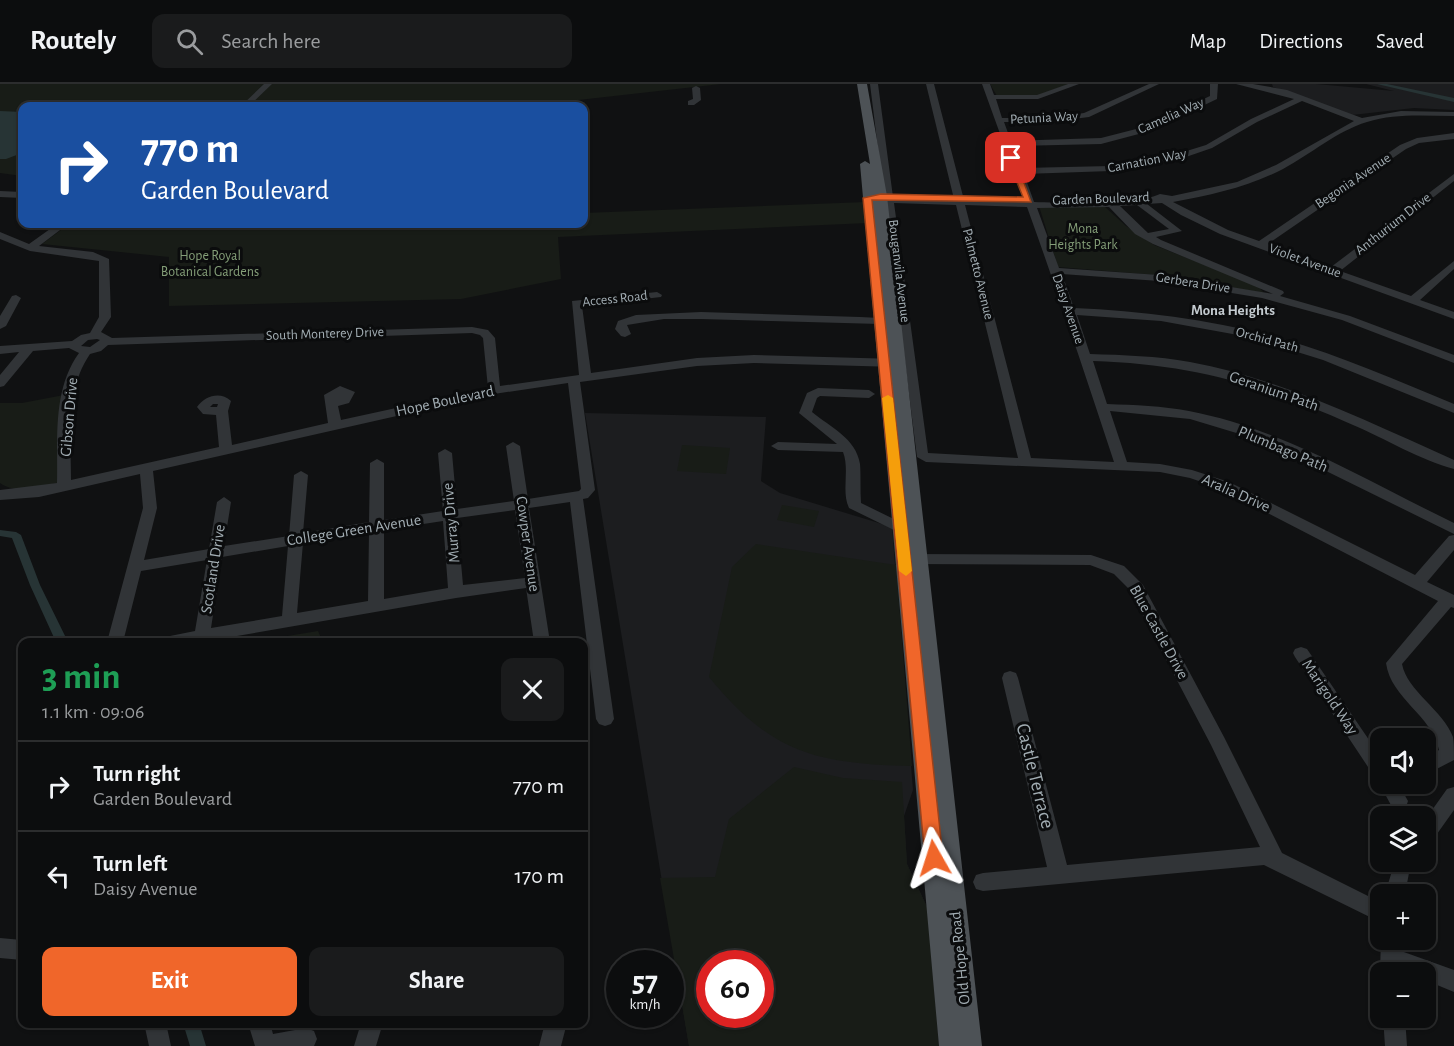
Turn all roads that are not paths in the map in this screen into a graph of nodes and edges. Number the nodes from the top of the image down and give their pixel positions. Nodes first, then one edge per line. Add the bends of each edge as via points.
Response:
1 (268, 84) edge
2 (855, 84) edge
3 (862, 84) edge
4 (874, 84) edge
5 (930, 84) edge
6 (986, 84) edge
7 (1075, 84) edge
8 (1155, 84) edge
9 (1214, 84) edge
10 (1240, 84) edge
11 (696, 88) dead end
12 (991, 97) junction
13 (1302, 98) junction
14 (249, 102) edge
15 (691, 103) dead end
16 (1454, 113) edge
17 (998, 120) junction
18 (1360, 120) junction
19 (1454, 136) edge
20 (1006, 144) junction
21 (1016, 171) junction
22 (1454, 177) edge
23 (0, 194) edge
24 (18, 195) edge
25 (882, 198) junction
26 (1162, 198) junction
27 (959, 200) junction
28 (1029, 201) junction
29 (1138, 202) junction
30 (1112, 204) junction
31 (58, 228) edge
32 (1147, 236) junction
33 (2, 238) edge
34 (1260, 245) junction
35 (30, 248) junction
36 (1454, 264) edge
37 (1055, 271) junction
38 (1333, 271) junction
39 (657, 295) dead end
40 (16, 298) dead end
41 (1412, 301) junction
42 (1070, 311) junction
43 (1329, 313) junction
44 (1454, 316) edge
45 (880, 321) junction
46 (0, 326) edge
47 (626, 334) dead end
48 (94, 335) junction
49 (106, 342) junction
50 (80, 347) junction
51 (29, 348) junction
52 (0, 350) edge
53 (1084, 357) junction
54 (1454, 359) edge
55 (891, 363) junction
56 (579, 378) junction
57 (0, 383) edge
58 (494, 390) junction
59 (869, 394) dead end
60 (331, 404) dead end
61 (1100, 407) junction
62 (1454, 408) edge
63 (222, 411) dead end
64 (335, 425) junction
65 (513, 446) dead end
66 (778, 446) dead end
67 (848, 448) junction
68 (226, 449) junction
69 (445, 453) dead end
70 (926, 458) joint
71 (377, 463) dead end
72 (1026, 463) junction
73 (1454, 465) edge
74 (146, 467) junction
75 (1122, 467) junction
76 (301, 475) dead end
77 (64, 486) junction
78 (0, 495) edge
79 (576, 497) junction
80 (224, 502) dead end
81 (522, 503) junction
82 (451, 514) junction
83 (375, 526) junction
84 (901, 528) junction
85 (1454, 529) edge
86 (294, 540) junction
87 (1454, 540) edge
88 (216, 552) junction
89 (911, 559) junction
90 (133, 567) junction
91 (534, 582) junction
92 (1417, 583) junction
93 (456, 592) junction
94 (1451, 601) edge
95 (376, 606) junction
96 (290, 621) junction
97 (202, 636) junction
98 (116, 638) edge
99 (190, 638) edge
100 (541, 638) edge
101 (1301, 653) dead end
102 (1010, 678) dead end
103 (604, 719) dead end
104 (1370, 755) edge
105 (1436, 761) edge
106 (1452, 802) edge
107 (1436, 822) edge
108 (1275, 859) junction
109 (1059, 874) junction
110 (983, 882) dead end
111 (1370, 907) edge
112 (0, 948) edge
113 (18, 950) edge
114 (1391, 956) edge
115 (1454, 981) edge
116 (156, 1028) edge
117 (261, 1028) edge
118 (370, 1028) edge
119 (555, 1028) edge
120 (1395, 1028) edge
121 (306, 1039) dead end
122 (160, 1046) edge
123 (266, 1046) edge
124 (365, 1046) edge
125 (550, 1046) edge
126 (952, 1046) edge
127 (969, 1046) edge
128 (1396, 1046) edge

1 - 14 street
2 - 25 main road, Old Hope Road
3 - 25 main road, Old Hope Road
4 - 25 street, Bouganvila Avenue
5 - 27 street, Palmetto Avenue
6 - 12 street, Daisy Avenue
7 - 12 street via 1038,97
8 - 17 street, Petunia Way via 1086,115
9 - 20 street, Camelia Way via 1214,97 1147,129 1101,141
10 - 13 street
11 - 15 street via 696,100
12 - 17 street, Daisy Avenue
13 - 18 street
13 - 21 street, Carnation Way via 1206,148 1172,159 1085,171
16 - 18 street, Garden Boulevard
17 - 20 street, Daisy Avenue
18 - 26 street, Garden Boulevard via 1253,180 1213,192
19 - 34 street, Begonia Avenue via 1403,147
20 - 21 street, Daisy Avenue
21 - 28 street, Daisy Avenue
22 - 38 street, Anthurium Drive
23 - 24 street
25 - 27 street, Garden Boulevard
25 - 45 main road, Old Hope Road
25 - 55 main road, Old Hope Road
25 - 70 street, Bouganvila Avenue via 922,454
26 - 28 street, Garden Boulevard
26 - 29 street, Garden Boulevard
26 - 34 street, Violet Avenue via 1203,223
27 - 28 street, Garden Boulevard
27 - 72 street, Palmetto Avenue
28 - 30 street, Garden Boulevard
28 - 37 street, Daisy Avenue
29 - 30 street, Garden Boulevard
29 - 32 street via 1177,231
30 - 32 street, Gerbera Drive
31 - 35 street
32 - 43 street, Gerbera Drive
33 - 35 street
34 - 38 street, Violet Avenue
35 - 48 street via 104,259 105,317
36 - 41 street
37 - 42 street, Daisy Avenue
37 - 43 street, Gerbera Drive via 1186,281
38 - 41 street, Violet Avenue
39 - 56 street, Access Road via 576,303
40 - 46 street
41 - 44 street, Violet Avenue
42 - 53 street, Daisy Avenue
42 - 62 street, Orchid Path via 1156,317 1256,336 1308,351
43 - 54 street, Gerbera Drive
45 - 47 street via 645,315 626,319 621,329
45 - 55 main road, Old Hope Road
48 - 49 street via 106,337
48 - 50 street
49 - 50 street via 96,349
49 - 58 street, South Monterey Drive via 472,330 484,332 489,338
50 - 51 street
50 - 77 street, Gibson Drive via 71,377
51 - 52 street
51 - 57 street
53 - 61 street, Daisy Avenue
53 - 73 street, Geranium Path via 1169,362 1237,377 1324,408
55 - 56 street, Hope Boulevard via 754,359 696,362
55 - 84 main road, Old Hope Road
55 - 89 main road, Old Hope Road
56 - 58 street, Hope Boulevard
56 - 79 street via 588,490
58 - 64 street, Hope Boulevard
59 - 67 street via 818,392 810,396 805,406 805,413
60 - 64 street
61 - 75 street, Daisy Avenue
61 - 85 street, Plumbago Path via 1180,414 1242,430
63 - 68 street
64 - 68 street, Hope Boulevard
65 - 81 street, Cowper Avenue
66 - 67 street
67 - 84 street via 853,459 854,505
68 - 74 street, Hope Boulevard
69 - 82 street, Murray Drive
70 - 72 street, Aralia Drive
71 - 83 street
72 - 75 street, Aralia Drive
74 - 77 street, Hope Boulevard
74 - 90 street via 150,508
75 - 92 street, Aralia Drive via 1179,471 1224,485
76 - 86 street
77 - 78 street, Hope Boulevard
79 - 81 street, College Green Avenue
79 - 103 street
80 - 88 street, Scotland Drive
81 - 82 street, College Green Avenue
81 - 91 street, Cowper Avenue
82 - 83 street, College Green Avenue
82 - 93 street, Murray Drive
83 - 86 street, College Green Avenue
83 - 95 street
84 - 89 main road, Old Hope Road
86 - 88 street, College Green Avenue
86 - 96 street
87 - 92 street
88 - 90 street, College Green Avenue
88 - 97 street, Scotland Drive
89 - 108 street, Blue Castle Drive via 1091,560 1126,575 1168,645
89 - 126 main road, Old Hope Road
89 - 127 main road, Old Hope Road
90 - 98 street
91 - 93 street
91 - 100 street, Cowper Avenue
92 - 94 street, Aralia Drive
93 - 95 street
94 - 105 street via 1394,663 1398,677 1431,715 1449,747 1449,754
95 - 96 street
96 - 97 street
97 - 99 street
101 - 104 street, Marigold Way
102 - 109 street, Castle Terrace
106 - 107 street
108 - 109 street via 1251,857
108 - 111 street
109 - 110 street
112 - 113 street
114 - 115 street
116 - 122 street
117 - 123 street
118 - 124 street
119 - 125 street
120 - 128 street
121 - 123 street

